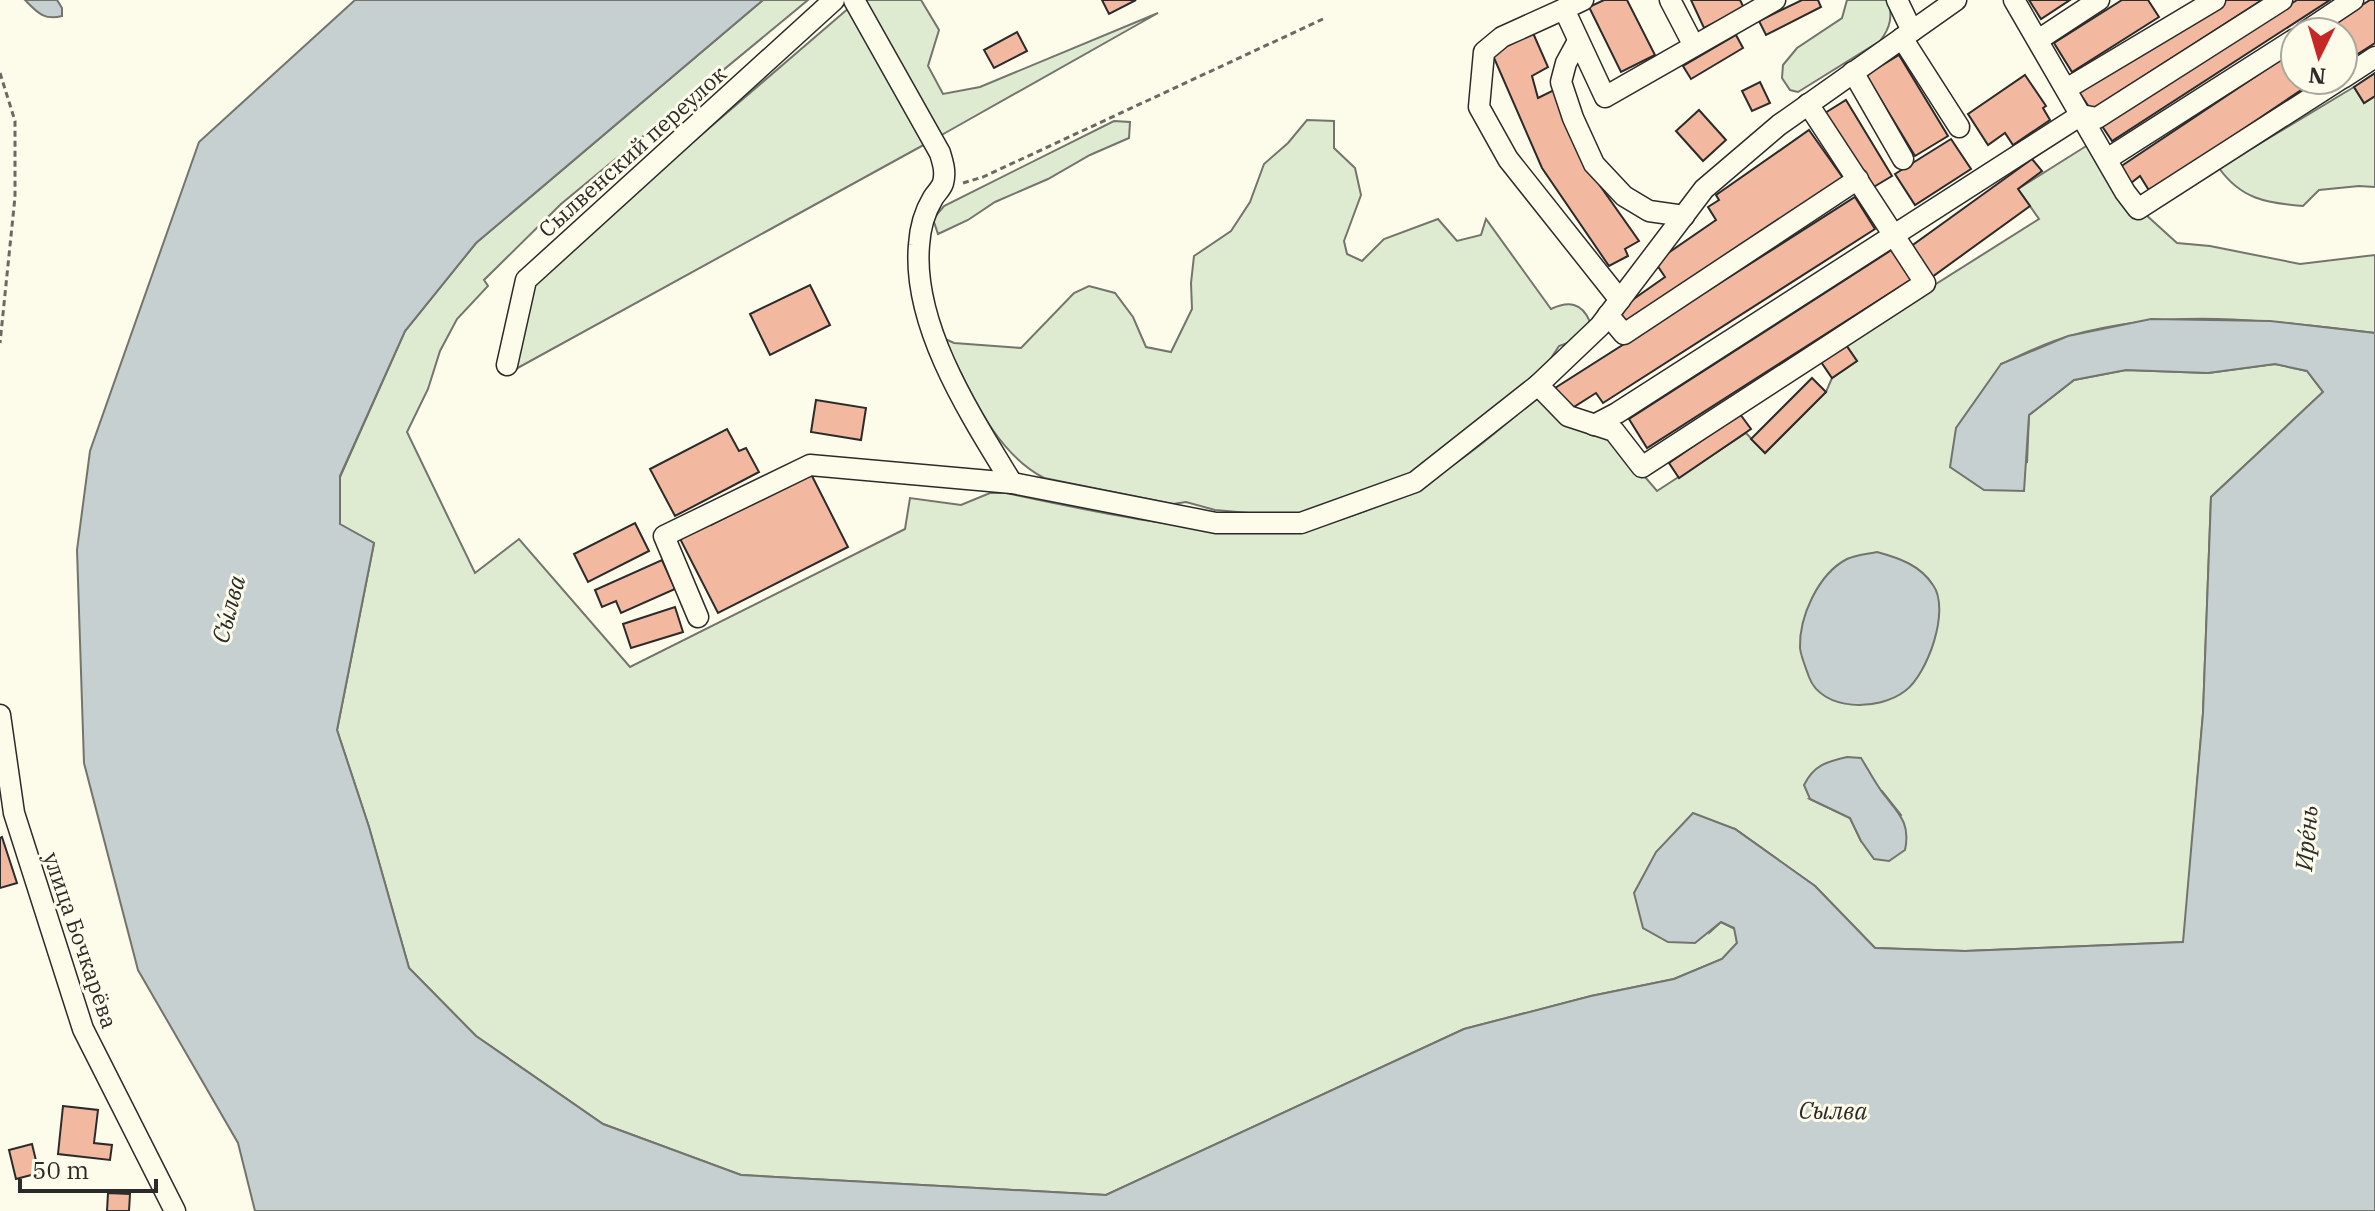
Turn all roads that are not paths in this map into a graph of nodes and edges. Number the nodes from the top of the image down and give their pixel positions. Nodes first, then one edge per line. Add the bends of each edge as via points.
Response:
1 (834, 0) edge
2 (854, 0) edge
3 (1583, 0) edge
4 (1670, 0) edge
5 (1897, 0) edge
6 (1956, 0) edge
7 (2014, 0) edge
8 (2099, 0) edge
9 (2215, 0) edge
10 (2282, 0) edge
11 (2353, 0) edge
12 (1764, 2) edge
13 (1564, 9) junction
14 (2329, 16) edge
15 (1907, 35) junction
16 (2038, 40) junction
17 (1578, 41) junction
18 (1694, 46) junction
19 (2279, 49) edge
20 (1853, 72) junction
21 (2066, 89) junction
22 (2314, 96) edge
23 (1808, 104) junction
24 (2081, 115) junction
25 (1959, 127) dead end
26 (1903, 159) dead end
27 (2107, 159) junction
28 (1858, 179) junction
29 (1684, 216) junction
30 (1895, 236) junction
31 (1614, 308) junction
32 (507, 365) dead end
33 (1538, 385) junction
34 (1594, 425) junction
35 (1012, 483) junction
36 (698, 617) dead end
37 (0, 715) edge
38 (7, 816) edge
39 (175, 1211) edge

1 - 32 street, Сылвенский переулок via 526,280
2 - 35 street via 940,153 943,186 920,228 924,298 953,383
3 - 13 street
4 - 18 street
5 - 15 street
6 - 15 street
7 - 16 street
8 - 16 street
9 - 21 street
10 - 24 street via 2097,118
11 - 14 street
12 - 18 street
13 - 17 street
13 - 31 street via 1502,37 1484,52 1479,107 1508,159
15 - 20 street
15 - 25 street
16 - 21 street
17 - 18 street via 1605,97
17 - 29 street via 1561,82 1594,164 1624,196 1649,211
19 - 27 street
20 - 23 street
20 - 26 street
21 - 24 street
22 - 27 street via 2138,209
23 - 28 street
23 - 29 street via 1704,189
24 - 27 street
24 - 30 street
28 - 30 street
28 - 31 street via 1624,334
29 - 31 street
30 - 34 street
30 - 34 street via 1925,283 1659,457 1642,467 1614,431
31 - 33 street
33 - 34 street via 1568,416
33 - 35 street via 1415,482 1301,523 1216,523
35 - 36 street via 810,465 664,536
37 - 38 street, улица Бочкарёва
38 - 39 street, улица Бочкарёва via 83,1029

